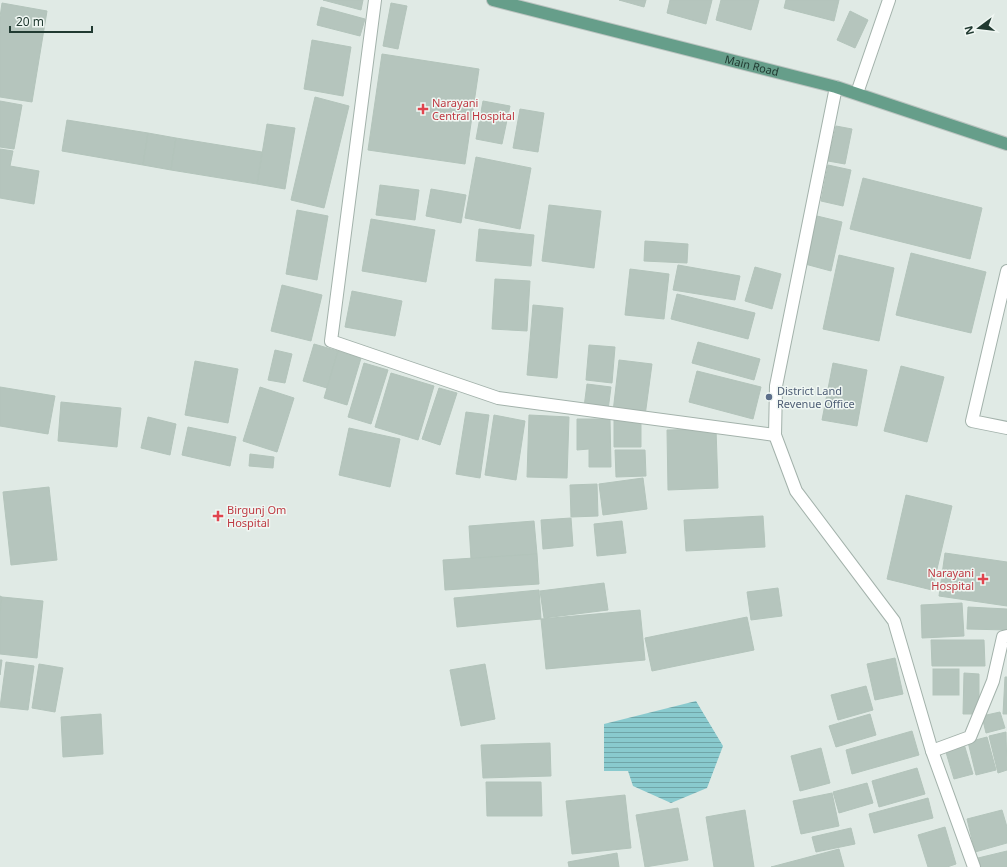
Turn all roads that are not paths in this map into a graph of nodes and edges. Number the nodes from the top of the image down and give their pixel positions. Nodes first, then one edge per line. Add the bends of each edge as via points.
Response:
1 (375, 0) edge
2 (493, 0) edge
3 (889, 0) edge
4 (836, 87) junction
5 (857, 93) junction
6 (1007, 144) edge
7 (1007, 271) edge
8 (1007, 428) edge
9 (775, 436) junction
10 (1007, 636) edge
11 (932, 751) junction
12 (974, 867) edge

1 - 9 street via 331,341 498,398
2 - 4 main road, Main Road
3 - 5 street
4 - 5 main road, Main Road
4 - 9 street via 776,386
5 - 6 main road, Main Road
7 - 8 street via 972,420
9 - 11 street via 796,491 894,621
10 - 11 street via 1003,637 993,681 970,738
11 - 12 street

